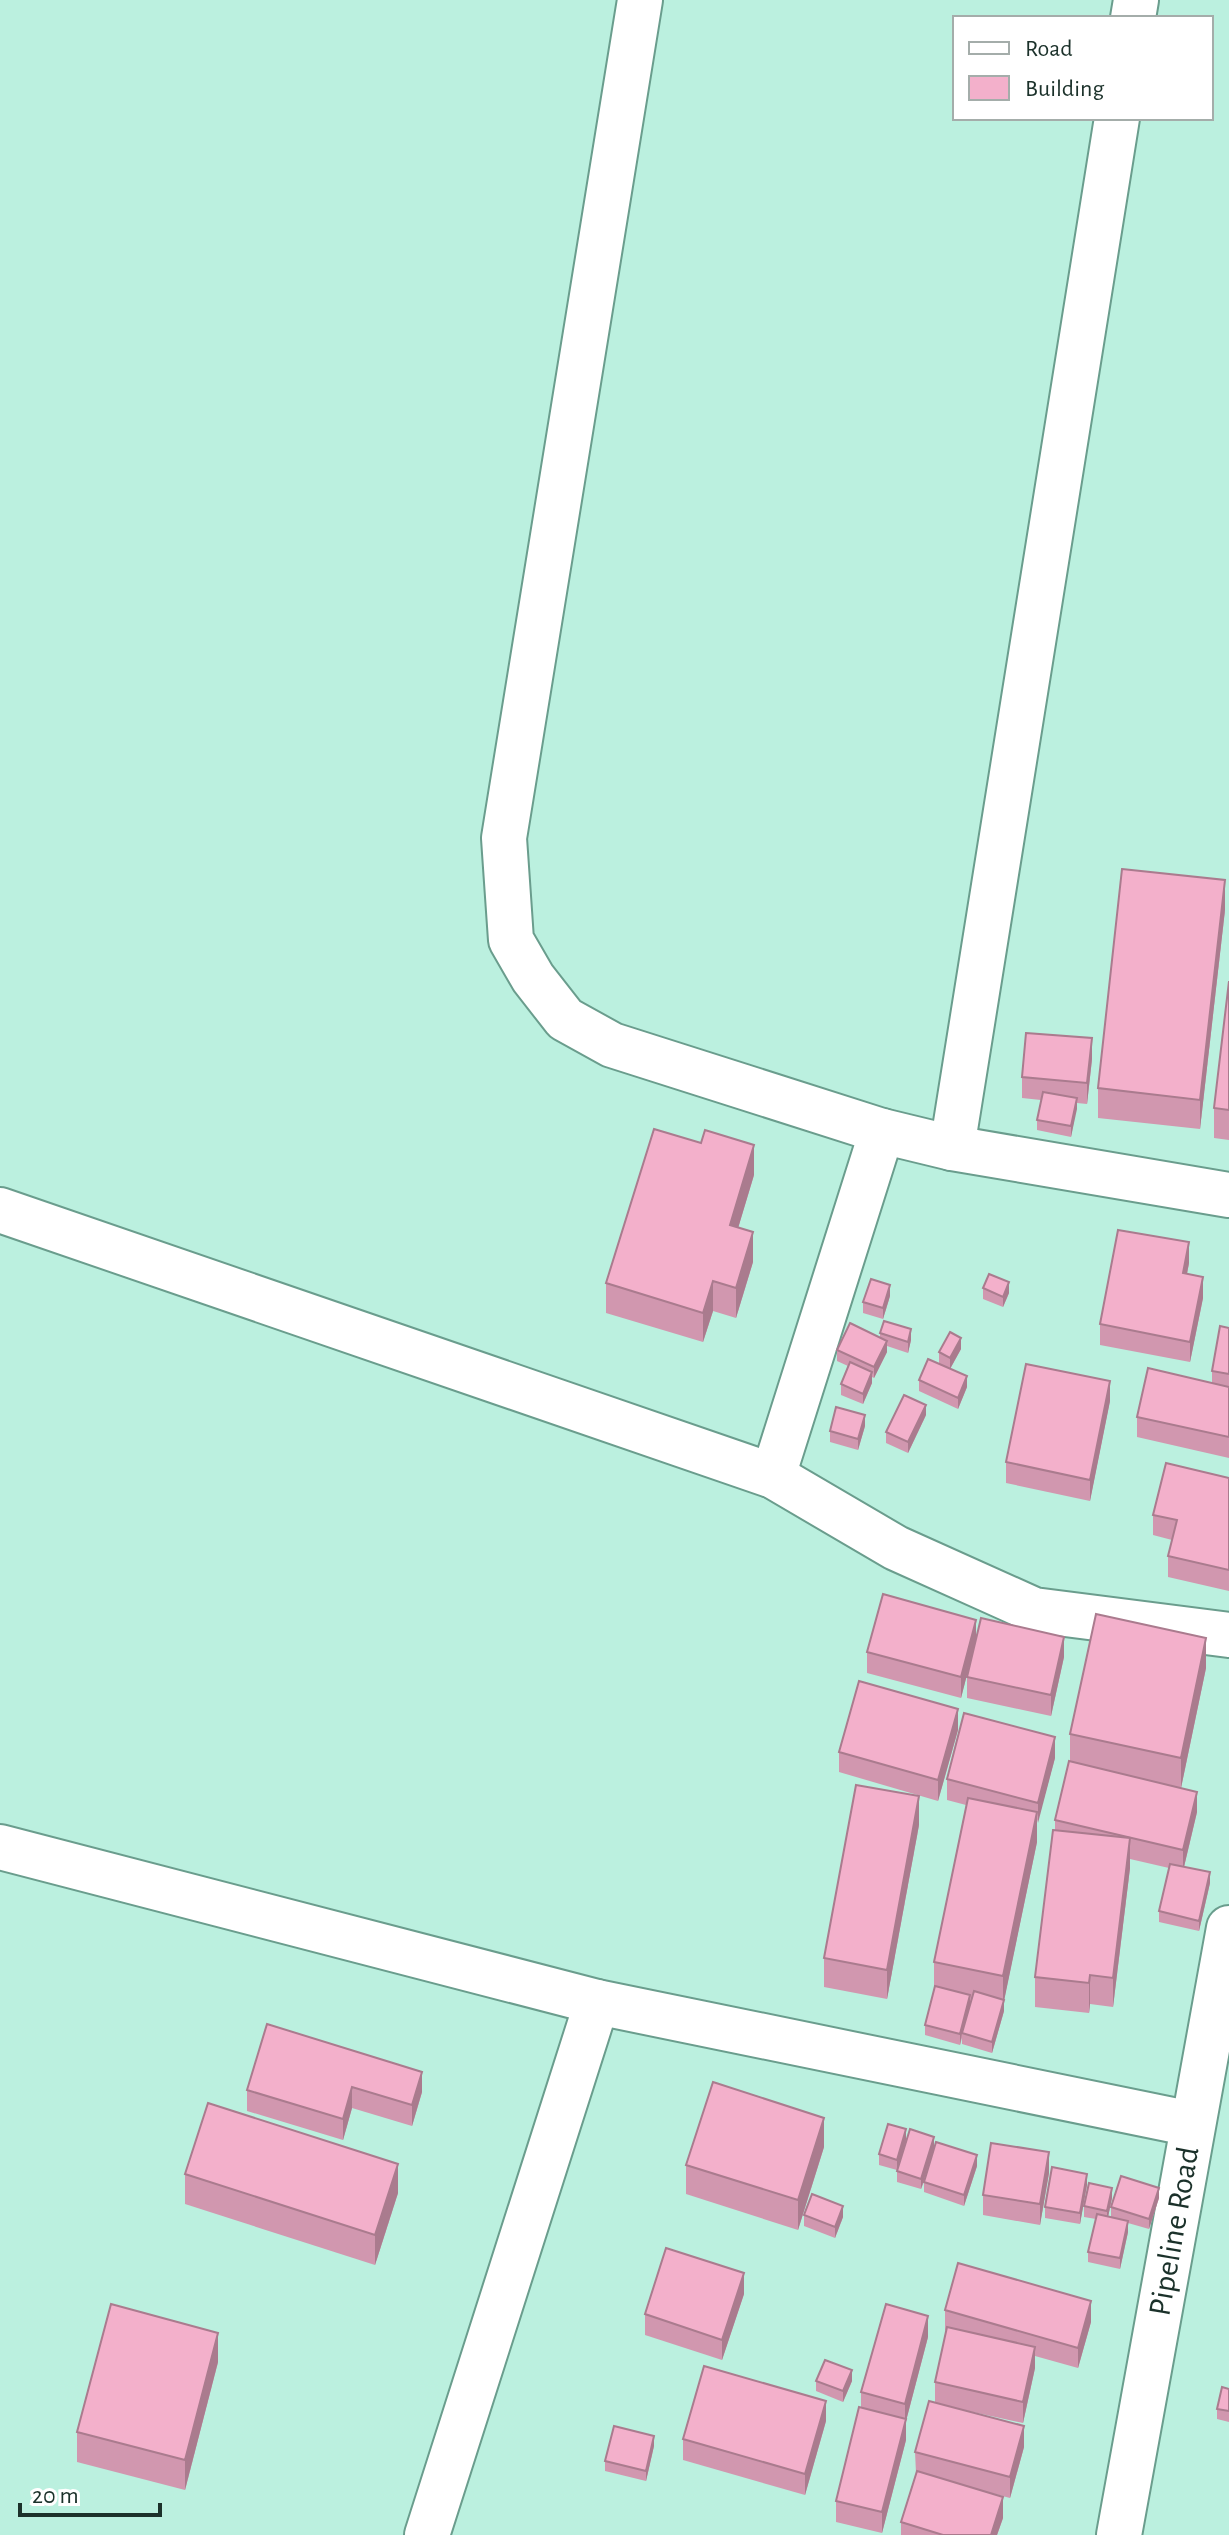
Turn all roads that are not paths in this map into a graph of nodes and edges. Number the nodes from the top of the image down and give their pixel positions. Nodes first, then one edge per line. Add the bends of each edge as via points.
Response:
1 (640, 0) edge
2 (1117, 120) edge
3 (882, 1131) junction
4 (952, 1148) junction
5 (1229, 1195) edge
6 (0, 1210) edge
7 (773, 1476) junction
8 (1229, 1635) edge
9 (0, 1847) edge
10 (1229, 1928) edge
11 (597, 2002) junction
12 (1192, 2124) junction
13 (427, 2535) edge
14 (1119, 2535) edge

1 - 3 street via 504,838 511,940 565,1019 612,1045
2 - 4 street
3 - 4 street
3 - 7 street
4 - 5 street
6 - 7 street
7 - 8 street via 896,1548 1034,1610
9 - 11 street
10 - 12 street, Pipeline Road
11 - 12 street
11 - 13 street
12 - 14 street, Pipeline Road

